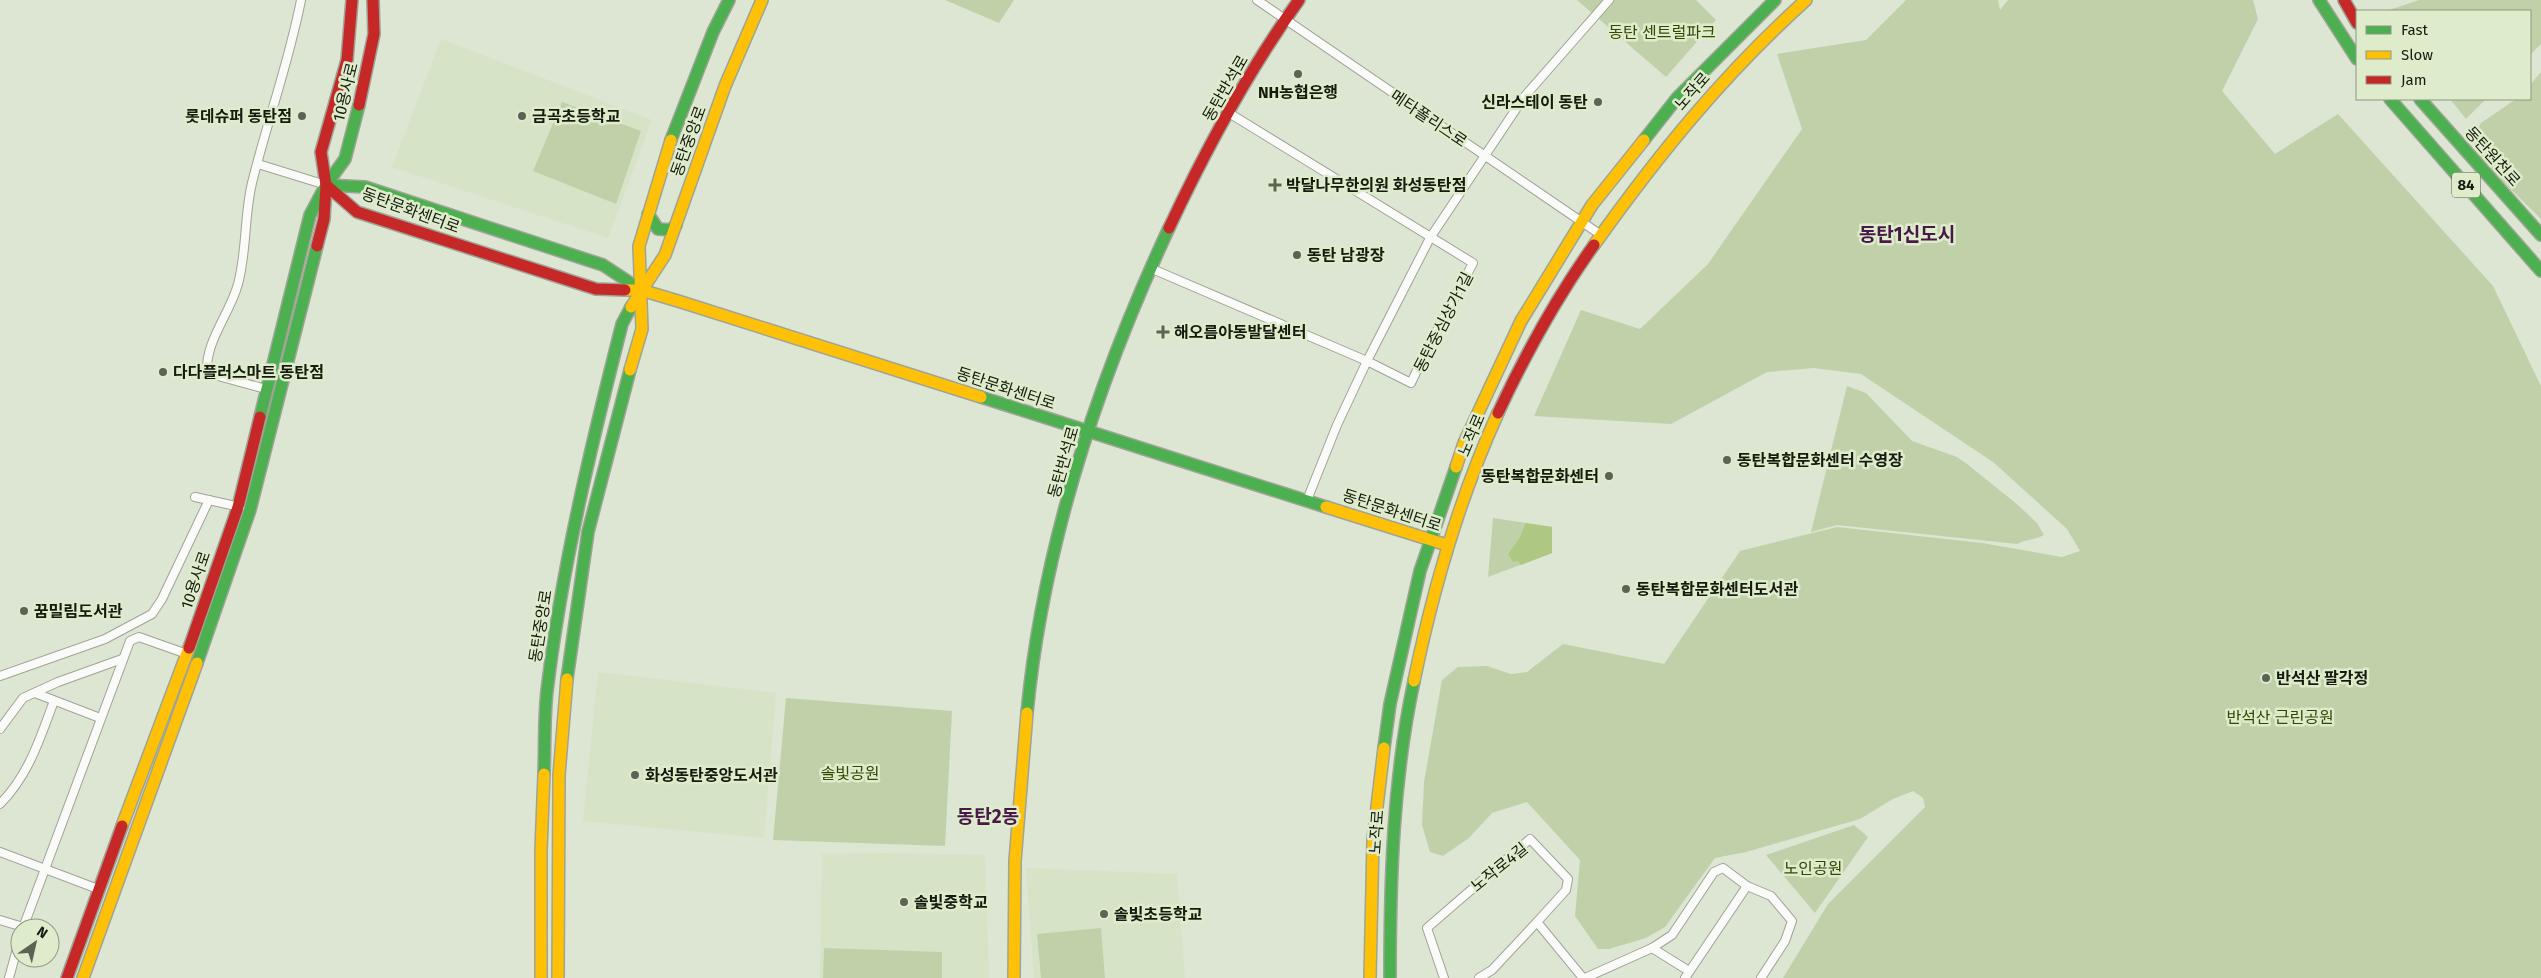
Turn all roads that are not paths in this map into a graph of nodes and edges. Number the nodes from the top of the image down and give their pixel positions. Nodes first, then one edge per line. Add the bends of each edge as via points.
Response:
1 (301, 0) edge
2 (352, 0) edge
3 (373, 0) edge
4 (729, 0) edge
5 (762, 0) edge
6 (1257, 0) edge
7 (1299, 0) edge
8 (1609, 0) edge
9 (1775, 0) edge
10 (1806, 0) edge
11 (2319, 0) edge
12 (2344, 0) edge
13 (1285, 19) junction
14 (2356, 20) edge
15 (2356, 57) edge
16 (2391, 100) edge
17 (2421, 100) edge
18 (1228, 113) junction
19 (1484, 155) junction
20 (258, 164) junction
21 (326, 185) junction
22 (648, 214) junction
23 (1582, 222) junction
24 (676, 225) junction
25 (1601, 235) junction
26 (2541, 235) edge
27 (1430, 238) junction
28 (1150, 268) junction
29 (2541, 270) edge
30 (1550, 273) junction
31 (1566, 284) junction
32 (640, 290) junction
33 (1367, 361) junction
34 (266, 389) junction
35 (1088, 431) junction
36 (1451, 476) junction
37 (1469, 483) junction
38 (195, 497) dead end
39 (208, 500) junction
40 (1307, 500) junction
41 (244, 508) junction
42 (1428, 539) junction
43 (1447, 545) junction
44 (1410, 602) junction
45 (1429, 608) junction
46 (187, 654) junction
47 (122, 659) junction
48 (0, 676) edge
49 (35, 693) junction
50 (54, 701) junction
51 (100, 718) junction
52 (0, 728) edge
53 (0, 804) edge
54 (0, 852) edge
55 (44, 870) junction
56 (1747, 886) junction
57 (98, 889) junction
58 (27, 918) edge
59 (1538, 922) junction
60 (1652, 948) junction
61 (1687, 975) edge
62 (67, 978) edge
63 (83, 978) edge
64 (541, 978) edge
65 (558, 978) edge
66 (1014, 978) edge
67 (1370, 978) edge
68 (1390, 978) edge
69 (1444, 978) edge
70 (1479, 978) edge
71 (1584, 978) edge
72 (1761, 978) edge

1 - 20 street
2 - 21 street, 10용사로 via 347,60 321,152
3 - 21 street, 10용사로 via 374,34 370,60 345,159
4 - 22 street, 동탄중앙로 via 688,93
5 - 24 street, 동탄중앙로 via 725,86
6 - 13 street, 메타폴리스로
7 - 13 street, 동탄반석로
8 - 19 street via 1524,97
9 - 23 street, 노작로 via 1736,35 1685,90 1631,154
10 - 25 street, 노작로 via 1700,105 1645,172
11 - 15 street
12 - 14 street
13 - 18 street, 동탄반석로
13 - 19 street, 메타폴리스로
16 - 29 street, 84
17 - 26 street, 동탄원천로 / 84
18 - 27 street, 동탄중심상가1길
18 - 28 street, 동탄반석로
19 - 23 street, 메타폴리스로
19 - 27 street
20 - 21 street
20 - 34 street via 248,207 241,273 206,364 207,373
21 - 32 street, 동탄문화센터로 via 365,187 603,265
21 - 32 street, 동탄문화센터로 via 357,212 596,289
21 - 34 street, 10용사로 via 310,215
21 - 41 street, 10용사로 via 324,219
22 - 24 street via 658,229 672,230
22 - 32 street, 동탄중앙로 via 639,246
23 - 25 street, 메타폴리스로
23 - 30 street, 노작로
24 - 32 street, 동탄중앙로 via 666,256
25 - 31 street, 노작로
27 - 33 street
27 - 33 street, 동탄중심상가1길 via 1473,263 1412,383
28 - 33 street, 동탄중심상가1길
28 - 35 street, 동탄반석로 via 1117,347
30 - 31 street via 1562,274
30 - 36 street, 노작로 via 1506,350 1470,426
31 - 37 street, 노작로 via 1522,362
32 - 35 street, 동탄문화센터로
32 - 64 street, 동탄중앙로 via 622,324 589,455 552,653 544,755
32 - 65 street, 동탄중앙로 via 642,329 620,401 588,532 567,678 559,775
33 - 40 street
34 - 41 street, 10용사로
35 - 40 street, 동탄문화센터로
35 - 66 street, 동탄반석로 via 1057,547 1034,657 1014,859
36 - 37 street via 1459,484
36 - 42 street, 노작로
37 - 43 street, 노작로
38 - 39 street
39 - 41 street
39 - 48 street via 152,614 105,639
40 - 42 street, 동탄문화센터로
41 - 46 street, 10용사로
41 - 63 street, 10용사로 via 221,597
42 - 43 street, 동탄문화센터로
42 - 44 street, 노작로
43 - 45 street, 노작로
44 - 45 street via 1421,599
44 - 67 street, 노작로 via 1386,713 1376,793 1370,874
45 - 68 street, 노작로 via 1401,746 1395,798 1389,904
46 - 47 street via 139,637 130,641
46 - 57 street, 10용사로
47 - 49 street
47 - 51 street
49 - 50 street
49 - 52 street via 23,698
50 - 51 street
50 - 53 street via 29,766 14,790
51 - 55 street
54 - 55 street
55 - 57 street
55 - 58 street
56 - 60 street via 1723,868 1714,872 1672,935
56 - 61 street
56 - 72 street via 1771,896 1792,921 1785,941
57 - 62 street, 10용사로
59 - 69 street, 노작로4길 via 1566,890 1568,879 1530,840 1427,928
59 - 70 street, 노작로4길 via 1492,970
59 - 71 street
60 - 61 street
60 - 71 street

